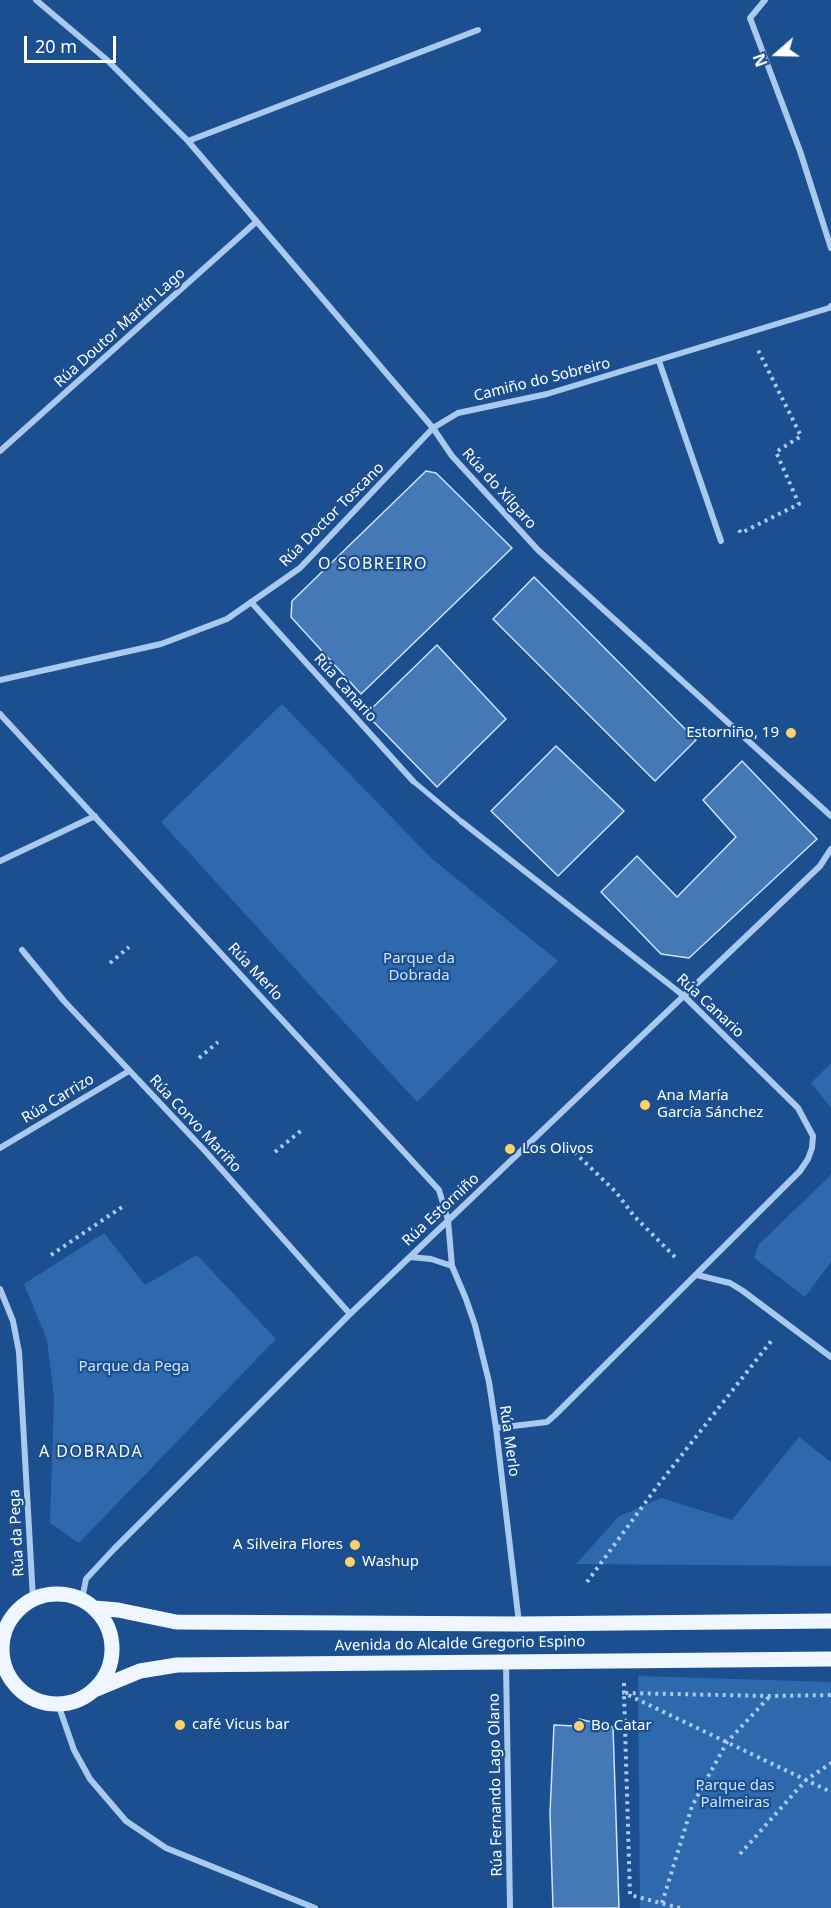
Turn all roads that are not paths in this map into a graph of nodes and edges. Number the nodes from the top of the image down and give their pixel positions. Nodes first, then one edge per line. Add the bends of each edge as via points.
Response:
1 (36, 0) edge
2 (765, 0) edge
3 (478, 30) dead end
4 (188, 141) junction
5 (256, 222) junction
6 (831, 248) edge
7 (830, 308) edge
8 (659, 361) junction
9 (433, 428) junction
10 (0, 451) edge
11 (721, 541) dead end
12 (251, 602) junction
13 (0, 680) edge
14 (0, 714) edge
15 (413, 781) joint
16 (94, 816) junction
17 (831, 816) edge
18 (462, 822) joint
19 (831, 849) edge
20 (0, 861) edge
21 (21, 950) dead end
22 (684, 996) junction
23 (129, 1071) junction
24 (0, 1148) edge
25 (448, 1220) junction
26 (410, 1257) junction
27 (452, 1266) junction
28 (697, 1275) junction
29 (0, 1289) edge
30 (350, 1314) junction
31 (831, 1357) edge
32 (496, 1428) junction
33 (27, 1602) junction
34 (88, 1603) junction
35 (0, 1612) edge
36 (831, 1621) edge
37 (519, 1624) junction
38 (831, 1659) edge
39 (506, 1663) junction
40 (7, 1683) edge
41 (94, 1690) junction
42 (58, 1704) junction
43 (315, 1908) edge
44 (510, 1908) edge

1 - 4 street, Rúa do Xílgaro via 107,60
2 - 6 street via 750,18
3 - 4 street
4 - 5 street, Rúa do Xílgaro
5 - 9 street, Rúa do Xílgaro
5 - 10 street, Rúa Doutor Martín Lago
7 - 8 street, Camiño do Sobreiro
8 - 9 street, Camiño do Sobreiro via 547,394 458,413
8 - 11 street
9 - 12 street, Rúa Doctor Toscano via 300,568
9 - 17 street, Rúa do Xílgaro via 452,456 538,550
12 - 13 street, Rúa Doctor Toscano via 227,618 161,644
12 - 15 street, Rúa Canario
14 - 16 street, Rúa Merlo
15 - 18 street, Rúa Canario
16 - 20 street
16 - 25 street, Rúa Merlo via 440,1190
18 - 22 street, Rúa Canario
19 - 22 street, Rúa Estorniño via 820,866
21 - 23 street, Rúa Corvo Mariño
22 - 25 street, Rúa Estorniño
22 - 28 street, Rúa Canario via 798,1108 813,1136 808,1160 800,1171
23 - 24 street, Rúa Carrizo
23 - 30 street, Rúa Corvo Mariño
25 - 26 street, Rúa Estorniño
25 - 27 street, Rúa Merlo
26 - 27 street
26 - 30 street, Rúa Estorniño
27 - 32 street, Rúa Merlo via 478,1334
28 - 31 street via 743,1291
28 - 32 street, Rúa Canario via 547,1422
29 - 33 street, Rúa da Pega via 13,1321 19,1352
30 - 34 street, Rúa Estorniño via 86,1579
32 - 37 street, Rúa Merlo
33 - 34 main road via 49,1594 66,1594
33 - 35 main road
33 - 40 main road via 8,1623 2,1644
34 - 37 main road, Avenida do Alcalde Gregorio Espino via 176,1623
34 - 41 main road via 108,1627 112,1649 107,1672
36 - 37 main road, Avenida do Alcalde Gregorio Espino
38 - 39 main road, Avenida do Alcalde Gregorio Espino
39 - 41 main road, Avenida do Alcalde Gregorio Espino via 177,1665 141,1671
39 - 44 street, Rúa Fernando Lago Olano
40 - 42 main road via 42,1702
41 - 42 main road via 83,1698
42 - 43 street via 74,1750 90,1779 126,1821 166,1848

